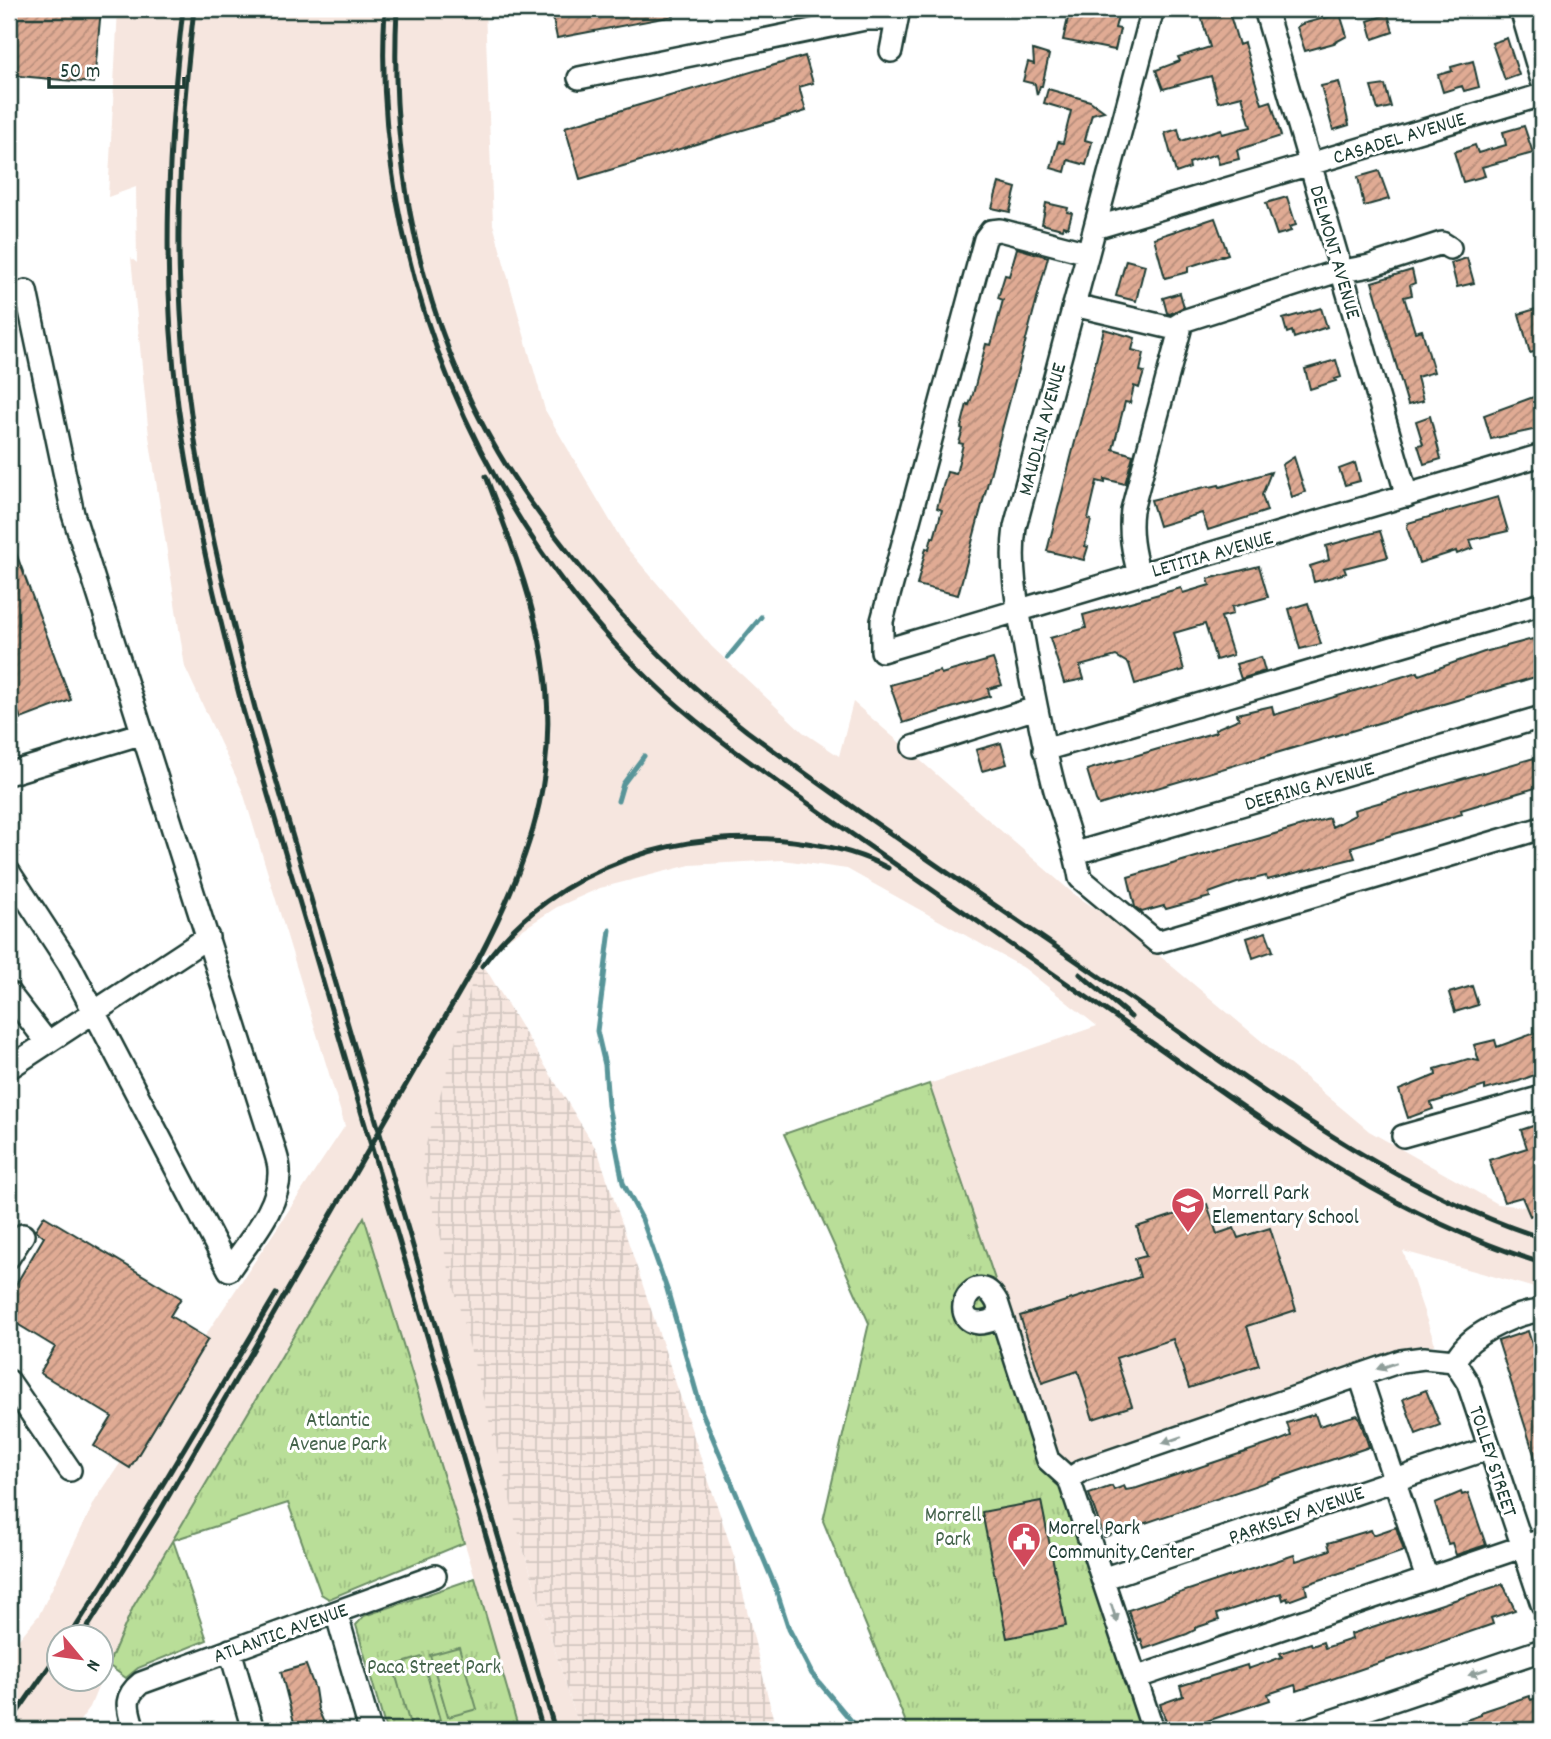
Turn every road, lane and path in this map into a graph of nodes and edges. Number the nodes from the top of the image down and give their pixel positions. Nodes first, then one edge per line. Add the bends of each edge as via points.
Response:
1 (1153, 9) edge
2 (1265, 9) edge
3 (1521, 9) edge
4 (898, 14) edge
5 (858, 15) edge
6 (891, 51) dead end
7 (579, 78) dead end
8 (1542, 81) edge
9 (1542, 95) edge
10 (1310, 164) junction
11 (1095, 228) junction
12 (1450, 248) dead end
13 (1088, 253) junction
14 (1342, 272) junction
15 (9, 298) edge
16 (1074, 305) junction
17 (1173, 328) junction
18 (1542, 455) edge
19 (1407, 496) junction
20 (1139, 575) junction
21 (1542, 604) edge
22 (1018, 610) junction
23 (1036, 708) junction
24 (1542, 717) edge
25 (143, 733) junction
26 (913, 747) dead end
27 (1044, 750) junction
28 (9, 770) edge
29 (1542, 828) edge
30 (1076, 853) junction
31 (9, 872) edge
32 (208, 937) junction
33 (9, 993) edge
34 (94, 1011) junction
35 (47, 1042) junction
36 (9, 1068) edge
37 (1542, 1097) edge
38 (1403, 1136) dead end
39 (23, 1236) dead end
40 (9, 1257) edge
41 (1542, 1312) edge
42 (1001, 1317) dead end
43 (1454, 1361) junction
44 (1360, 1376) junction
45 (9, 1381) edge
46 (1490, 1448) junction
47 (70, 1470) dead end
48 (1069, 1479) junction
49 (1395, 1480) junction
50 (1533, 1543) edge
51 (435, 1576) dead end
52 (1102, 1579) junction
53 (1427, 1579) junction
54 (1542, 1604) edge
55 (336, 1612) junction
56 (230, 1650) junction
57 (1542, 1650) edge
58 (1135, 1678) junction
59 (134, 1730) edge
60 (253, 1730) edge
61 (370, 1730) edge
62 (1153, 1730) edge
63 (1305, 1730) edge

1 - 11 street, MAUDLIN AVENUE
2 - 10 street, DELMONT AVENUE
3 - 8 street
4 - 5 street
4 - 6 street
5 - 7 street
9 - 10 street, CASADEL AVENUE
10 - 11 street, CASADEL AVENUE
10 - 14 street, DELMONT AVENUE
11 - 13 street, MAUDLIN AVENUE
12 - 14 street via 1442,243
13 - 16 street, MAUDLIN AVENUE
13 - 22 street, LETITIA AVENUE via 1000,230 985,239 882,621 882,651
14 - 17 street via 1186,320
14 - 19 street, DELMONT AVENUE
15 - 25 street via 26,291 73,514
16 - 17 street
16 - 22 street, MAUDLIN AVENUE via 1015,527 1012,565
17 - 20 street via 1180,330 1132,510 1131,544
18 - 19 street, LETITIA AVENUE
19 - 20 street, LETITIA AVENUE
20 - 22 street, LETITIA AVENUE
21 - 27 street
22 - 23 street, MAUDLIN AVENUE
23 - 26 street
23 - 27 street, MAUDLIN AVENUE
24 - 30 street, DEERING AVENUE
25 - 28 street
25 - 32 street
27 - 30 street, MAUDLIN AVENUE
29 - 30 street, MAUDLIN AVENUE via 1157,942 1080,878
31 - 34 street
32 - 34 street
32 - 34 street via 279,1170 269,1210 229,1270
33 - 35 street
34 - 35 street
35 - 36 street
37 - 38 street
39 - 40 street
41 - 43 street via 1530,1312 1483,1333 1465,1345
42 - 48 street via 1048,1460
43 -> 44 street via 1401,1361
43 - 46 street, TOLLEY STREET via 1468,1383
44 -> 48 street via 1083,1470
44 - 49 street
45 - 47 street
46 - 49 street, PARKSLEY AVENUE
46 - 50 street, TOLLEY STREET
48 - 52 street
49 - 52 street, PARKSLEY AVENUE
49 - 53 street
50 - 53 street
50 - 54 street, TOLLEY STREET
51 - 55 street, ATLANTIC AVENUE
52 -> 58 street
53 - 58 street
55 - 56 street, ATLANTIC AVENUE
55 - 61 street
56 - 59 street, ATLANTIC AVENUE via 141,1683 128,1695
56 - 60 street
57 -> 63 street
58 - 62 street

